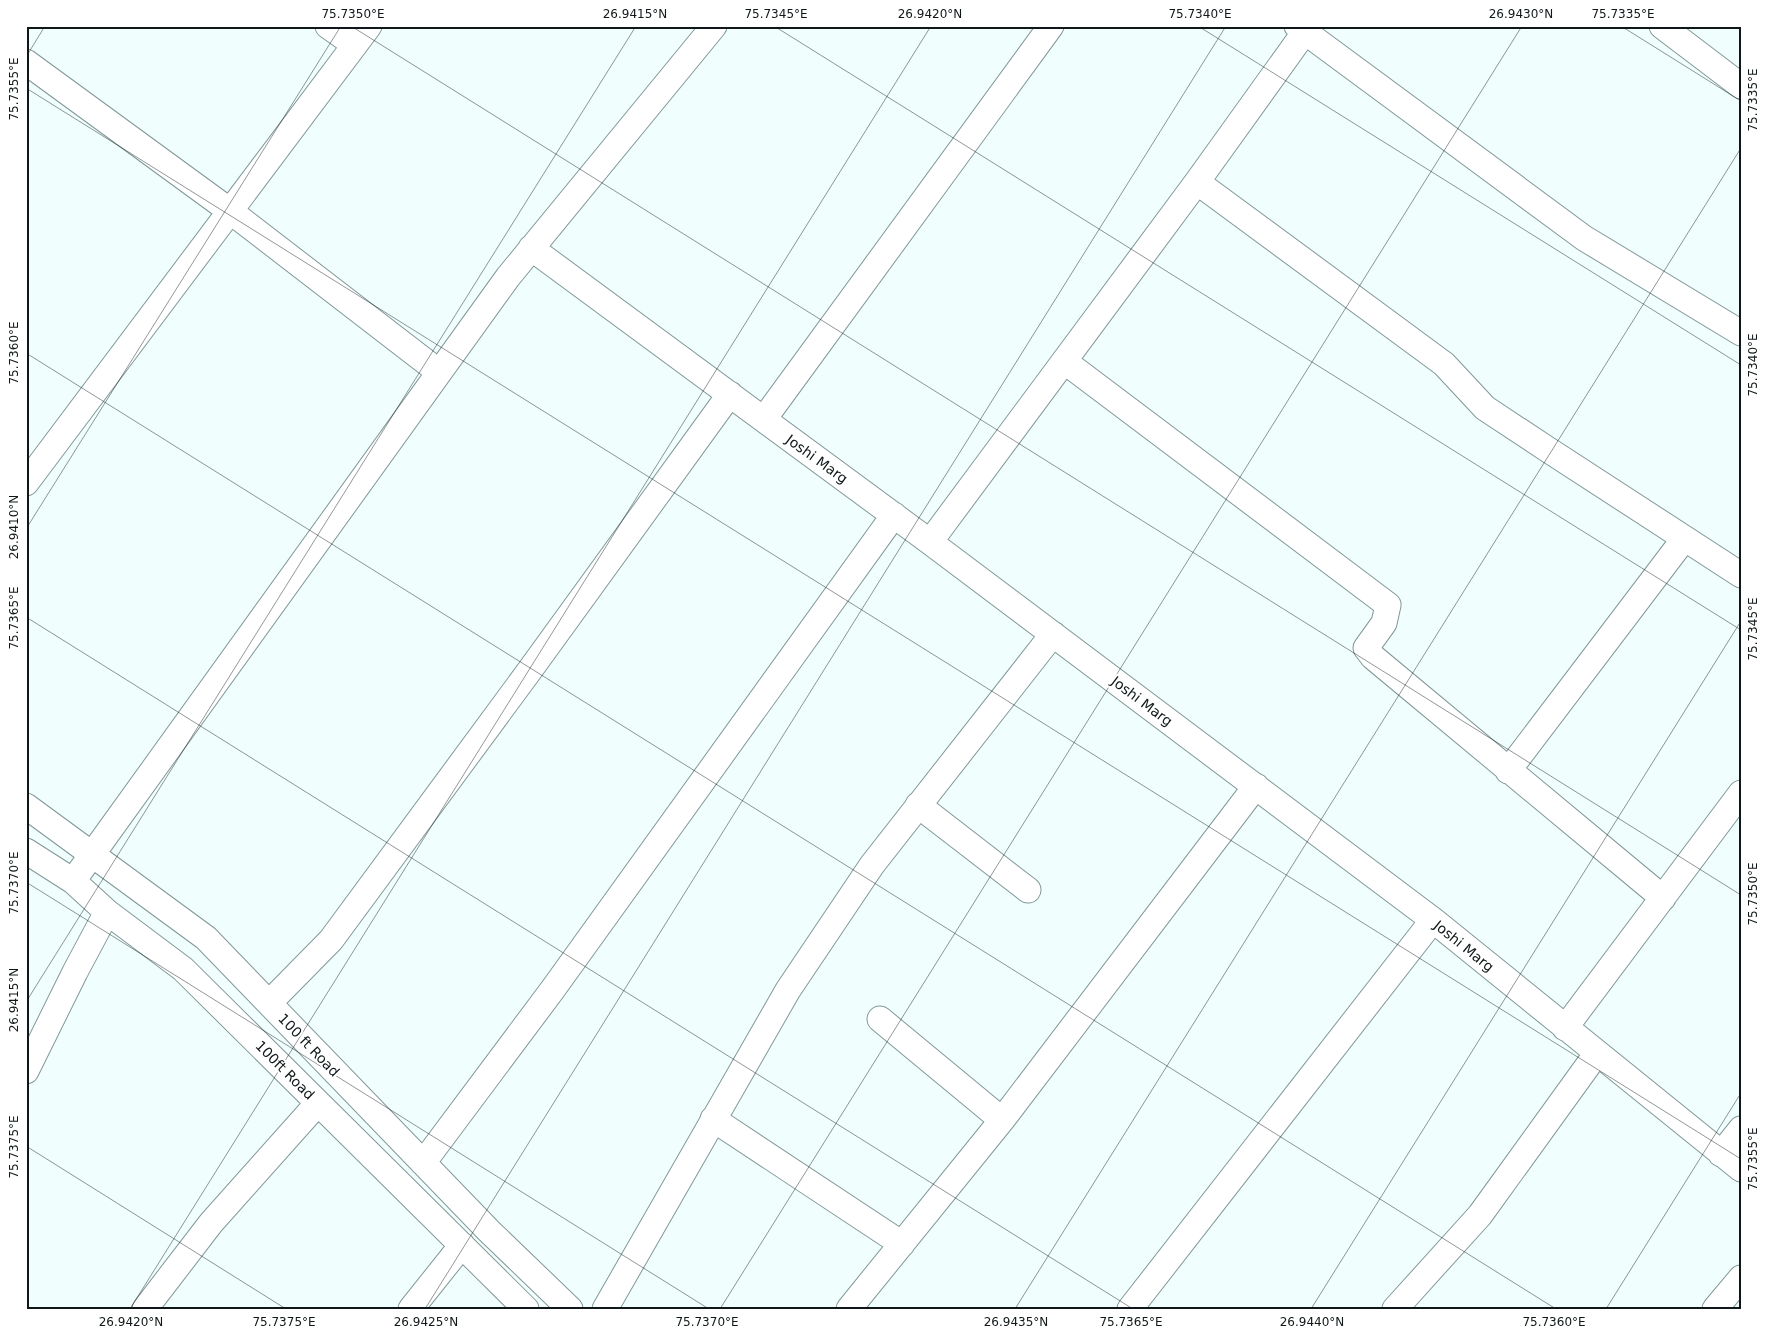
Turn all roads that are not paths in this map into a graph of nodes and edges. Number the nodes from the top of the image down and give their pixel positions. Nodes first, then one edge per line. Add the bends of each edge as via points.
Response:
1 (328, 26) edge
2 (714, 26) edge
3 (1051, 26) edge
4 (1662, 26) edge
5 (1304, 28) edge
6 (362, 36) edge
7 (26, 62) edge
8 (1741, 86) edge
9 (1197, 182) junction
10 (230, 211) junction
11 (532, 248) junction
12 (1741, 333) edge
13 (1064, 361) junction
14 (439, 372) junction
15 (730, 394) junction
16 (764, 419) junction
17 (28, 478) edge
18 (894, 515) junction
19 (1684, 539) junction
20 (930, 542) junction
21 (1741, 576) edge
22 (1053, 634) junction
23 (1508, 771) junction
24 (1256, 786) junction
25 (1741, 793) edge
26 (918, 805) junction
27 (26, 806) edge
28 (26, 851) edge
29 (92, 854) junction
30 (73, 882) junction
31 (1028, 890) dead end
32 (1663, 898) junction
33 (107, 912) junction
34 (1433, 920) junction
35 (269, 1004) junction
36 (880, 1019) dead end
37 (1565, 1028) junction
38 (1597, 1053) junction
39 (26, 1071) edge
40 (318, 1102) junction
41 (713, 1119) junction
42 (1002, 1120) junction
43 (1741, 1129) edge
44 (1721, 1154) junction
45 (423, 1163) junction
46 (1741, 1169) edge
47 (902, 1244) junction
48 (462, 1245) junction
49 (1741, 1278) edge
50 (145, 1309) edge
51 (411, 1309) edge
52 (526, 1309) edge
53 (570, 1309) edge
54 (604, 1309) edge
55 (849, 1309) edge
56 (1130, 1309) edge
57 (1395, 1309) edge
58 (1715, 1309) edge

1 - 6 street
2 - 11 street
3 - 16 street
4 - 8 street
5 - 9 street
5 - 12 street via 1584,238
6 - 10 street
7 - 10 street
9 - 13 street
9 - 19 street via 1444,364 1485,408
10 - 14 street
10 - 17 street
11 - 14 street
11 - 15 street, Joshi Marg
13 - 20 street
13 - 23 street via 1388,604 1384,623 1366,648
14 - 29 street
15 - 16 street, Joshi Marg
15 - 35 street via 331,940
16 - 18 street, Joshi Marg
18 - 20 street, Joshi Marg
18 - 45 street via 553,989
19 - 21 street
19 - 23 street
20 - 22 street, Joshi Marg
22 - 24 street, Joshi Marg
22 - 26 street
23 - 32 street
24 - 34 street, Joshi Marg
24 - 42 street
25 - 32 street
26 - 31 street
26 - 41 street via 872,865 788,990
27 - 29 street, 100 ft Road
28 - 30 street, 100ft Road
29 - 30 street
29 - 35 street, 100 ft Road via 206,938
30 - 33 street, 100ft Road
32 - 37 street
33 - 39 street
33 - 40 street, 100ft Road via 183,969
34 - 37 street, Joshi Marg
34 - 56 street
35 - 45 street, 100 ft Road
36 - 42 street
37 - 38 street, Joshi Marg
38 - 44 street, Joshi Marg
38 - 57 street via 1480,1215
40 - 48 street, 100ft Road
40 - 50 street via 211,1224
41 - 47 street
41 - 54 street
42 - 47 street
43 - 44 street
44 - 46 street, Joshi Marg
45 - 53 street, 100 ft Road
47 - 55 street
48 - 51 street
48 - 52 street, 100ft Road
49 - 58 street

